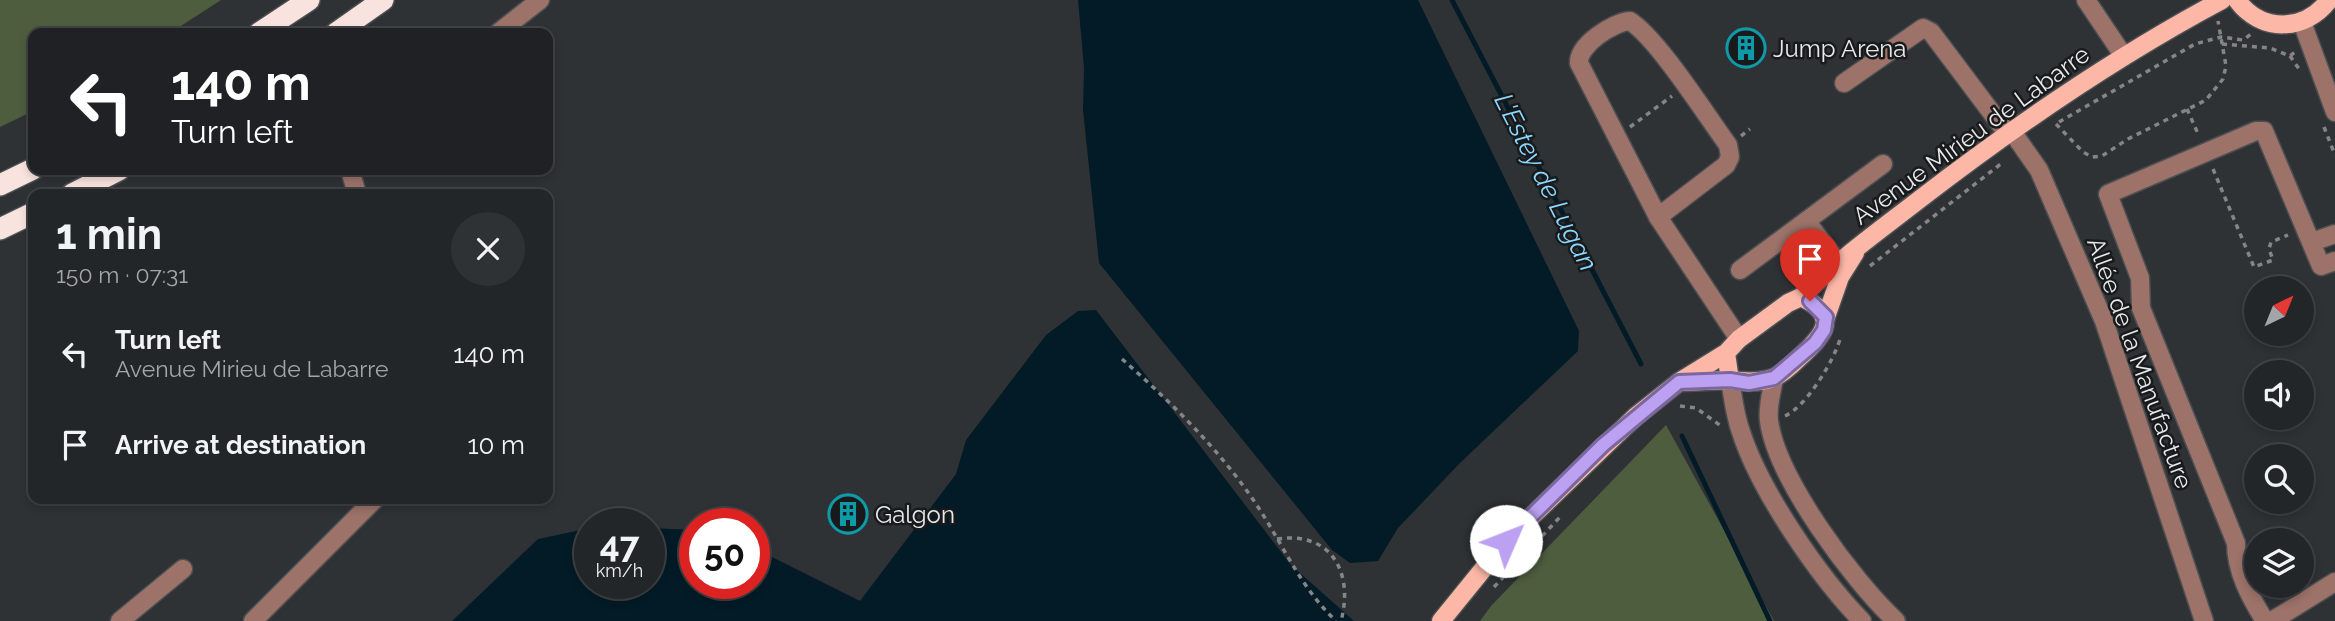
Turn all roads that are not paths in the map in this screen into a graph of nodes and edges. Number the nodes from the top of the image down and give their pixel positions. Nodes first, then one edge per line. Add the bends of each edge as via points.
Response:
1 (309, 0) edge
2 (383, 0) edge
3 (540, 0) edge
4 (2086, 0) edge
5 (2237, 0) edge
6 (2329, 0) edge
7 (2218, 2) edge
8 (2302, 22) junction
9 (267, 28) edge
10 (343, 28) edge
11 (504, 28) edge
12 (2123, 55) junction
13 (1844, 83) dead end
14 (2335, 112) edge
15 (2009, 131) junction
16 (1883, 164) dead end
17 (28, 171) edge
18 (109, 175) edge
19 (0, 185) edge
20 (82, 189) edge
21 (28, 215) edge
22 (1658, 217) junction
23 (1806, 221) junction
24 (0, 229) edge
25 (2335, 234) edge
26 (2312, 242) junction
27 (1858, 247) junction
28 (1837, 261) junction
29 (2328, 263) edge
30 (1740, 270) dead end
31 (1801, 297) junction
32 (1826, 317) junction
33 (1739, 339) junction
34 (1726, 353) junction
35 (1774, 378) junction
36 (1730, 380) junction
37 (1675, 385) junction
38 (370, 504) edge
39 (183, 569) dead end
40 (2335, 582) edge
41 (1890, 619) edge
42 (120, 621) edge
43 (253, 621) edge
44 (1441, 621) edge
45 (1862, 621) edge
46 (2204, 621) edge
47 (2265, 621) edge
48 (2272, 621) edge

1 - 9 highway
2 - 10 highway
3 - 11 street
4 - 12 street
5 - 8 main road via 2259,20 2287,25
6 - 8 main road
7 - 12 main road, Avenue Mirieu de Labarre
8 - 14 street
12 - 15 main road, Avenue Mirieu de Labarre
13 - 15 street, Allée de la Manufacture via 1923,28 1931,32
15 - 27 main road, Avenue Mirieu de Labarre
15 - 46 street, Allée de la Manufacture via 2039,170 2104,321
16 - 23 street
17 - 19 highway
18 - 20 highway
21 - 24 highway
22 - 22 street via 1579,63 1582,50 1620,22 1630,21 1641,28 1728,145 1726,165
22 - 33 street
23 - 28 street
23 - 30 street
25 - 26 street
26 - 29 street
26 - 47 street via 2264,131 2111,190 2107,198 2140,278 2141,308 2236,543 2236,560 2252,601
27 - 28 main road, Avenue Mirieu de Labarre
27 - 32 main road, Avenue Mirieu de Labarre via 1840,277
28 - 31 main road, Avenue Mirieu de Labarre
31 - 32 main road
31 - 33 main road, Avenue Mirieu de Labarre
32 - 35 main road, Avenue Mirieu de Labarre via 1815,343
33 - 34 main road, Avenue Mirieu de Labarre
34 - 36 main road
34 - 37 main road, Avenue Mirieu de Labarre
35 - 36 main road via 1749,383
35 - 41 street via 1769,420 1775,445 1807,507
36 - 37 main road
36 - 45 street via 1740,430 1799,541
37 - 44 main road, Avenue Mirieu de Labarre via 1636,416 1506,541
38 - 43 street
39 - 42 street
40 - 48 street

